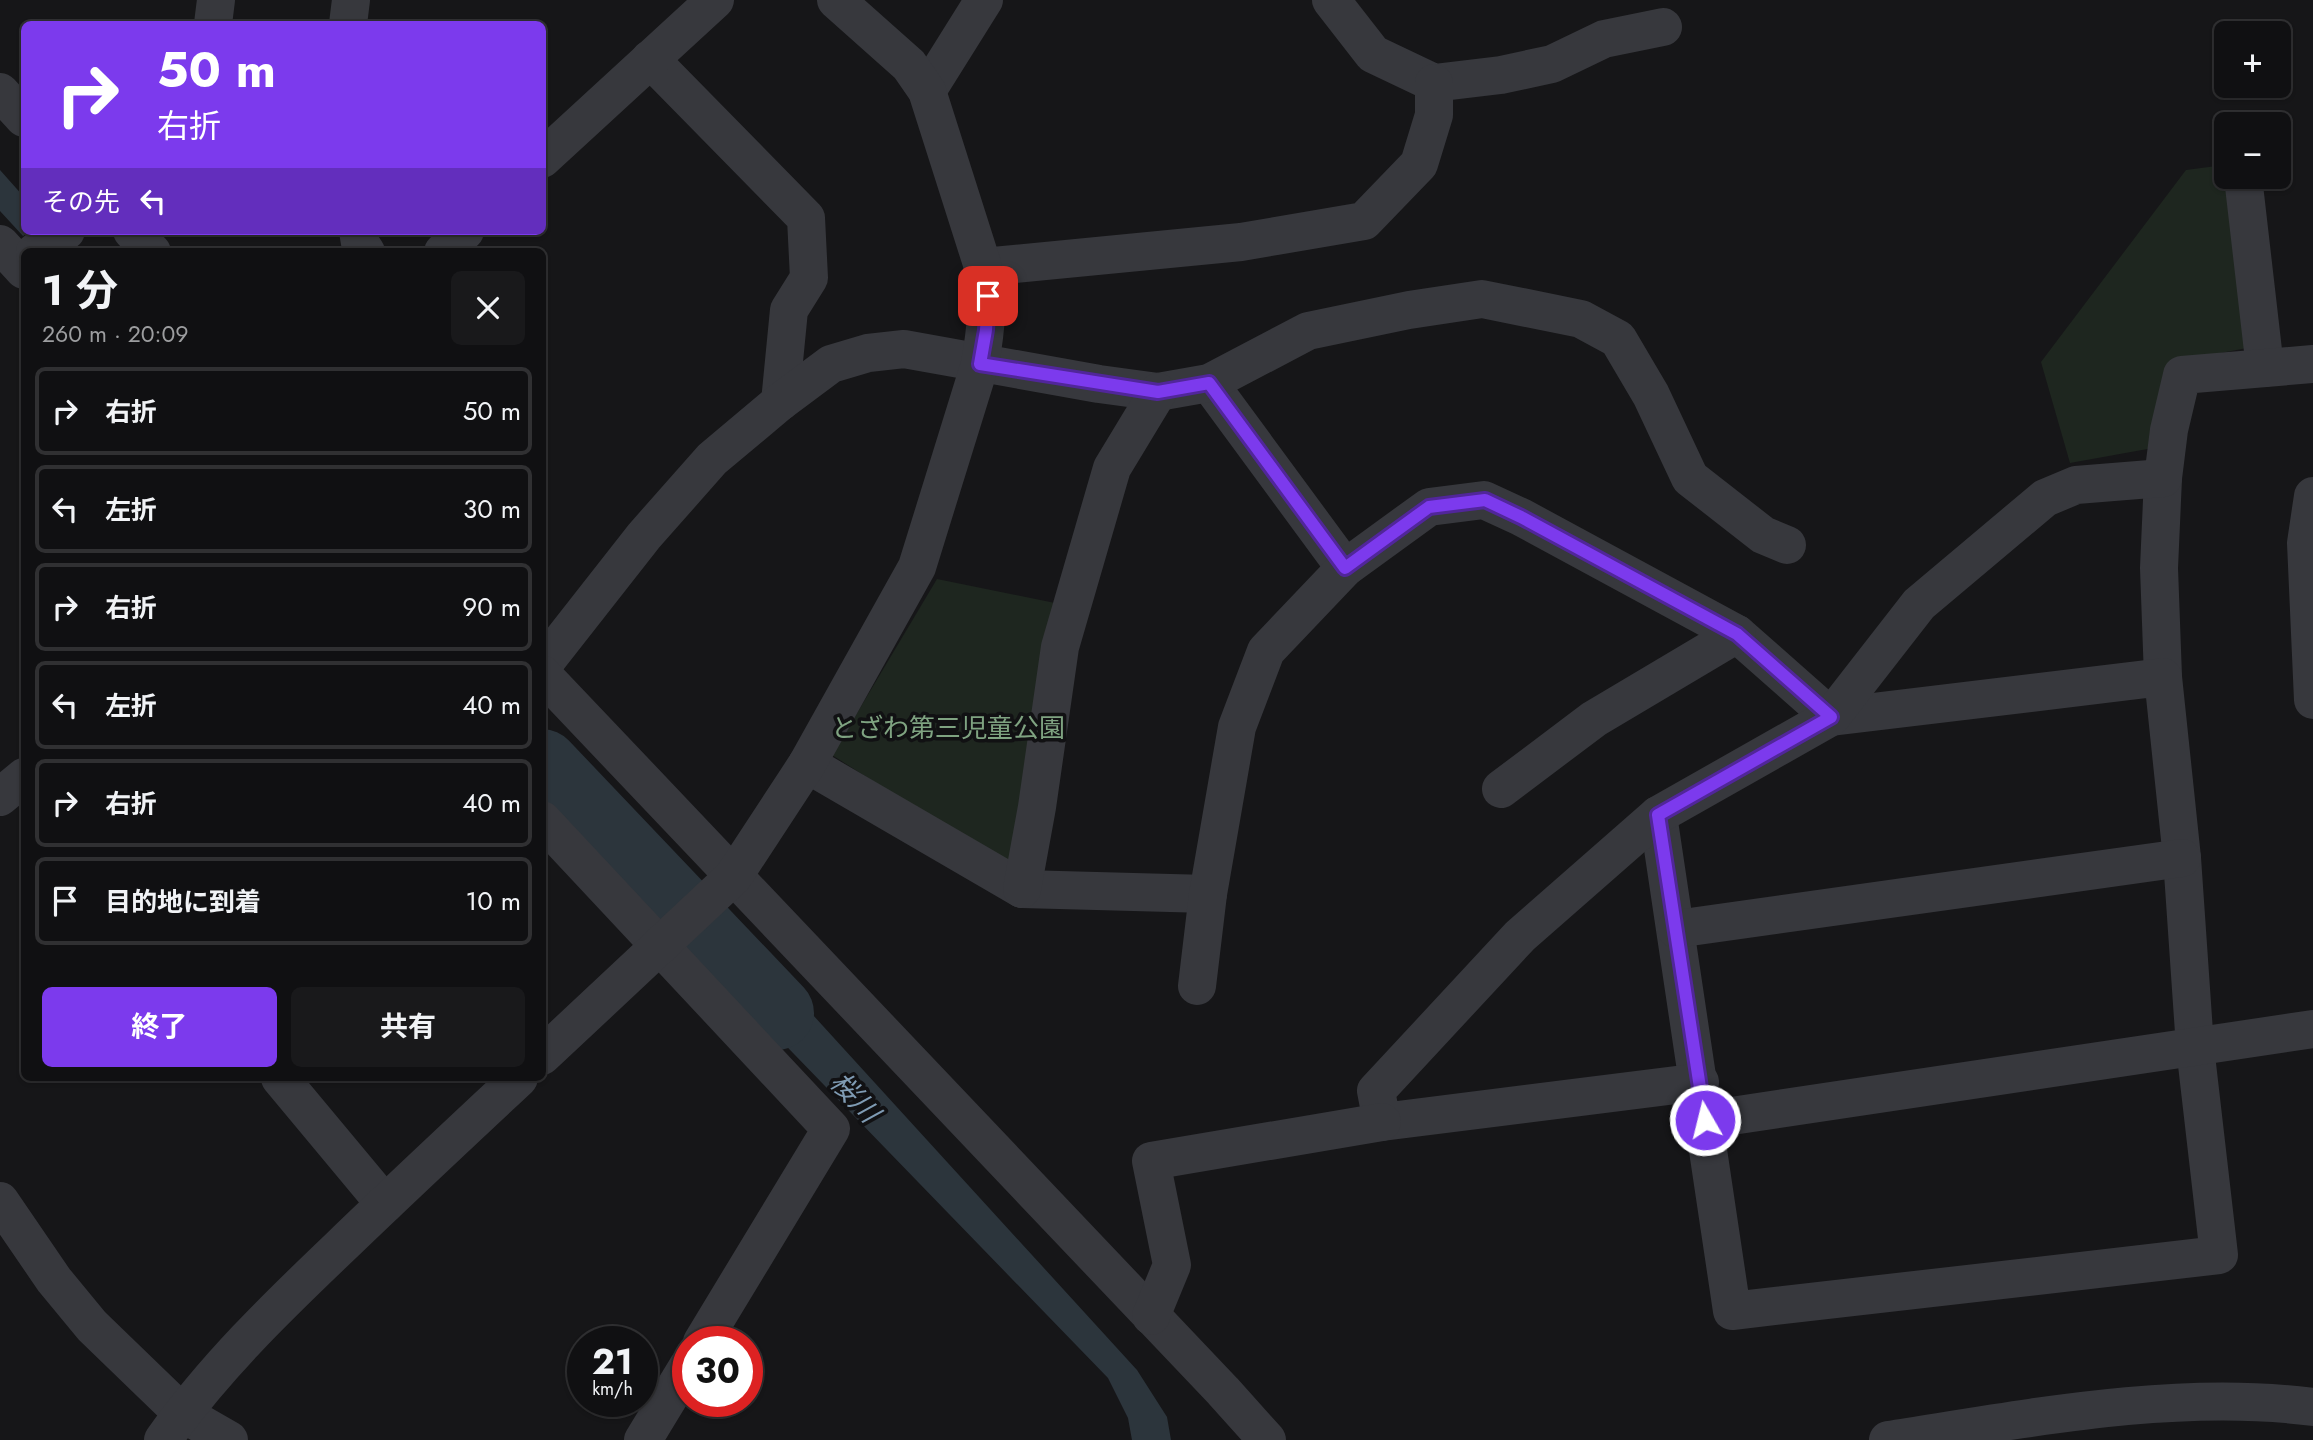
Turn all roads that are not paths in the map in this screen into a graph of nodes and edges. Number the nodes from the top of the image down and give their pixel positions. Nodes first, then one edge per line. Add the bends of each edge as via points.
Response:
1 (216, 0) edge
2 (351, 0) edge
3 (715, 0) edge
4 (836, 0) edge
5 (984, 0) edge
6 (1331, 0) edge
7 (213, 21) edge
8 (348, 21) edge
9 (1663, 27) dead end
10 (650, 59) junction
11 (1434, 83) junction
12 (927, 91) junction
13 (0, 92) edge
14 (21, 115) edge
15 (546, 155) edge
16 (2244, 189) edge
17 (59, 235) edge
18 (136, 235) edge
19 (461, 235) edge
20 (38, 248) edge
21 (148, 248) edge
22 (447, 248) edge
23 (984, 267) junction
24 (980, 364) junction
25 (2313, 364) edge
26 (2265, 368) junction
27 (1209, 383) junction
28 (1158, 392) junction
29 (780, 401) junction
30 (2163, 478) junction
31 (2313, 496) edge
32 (1787, 545) dead end
33 (1345, 568) junction
34 (1737, 634) junction
35 (546, 661) edge
36 (2163, 677) junction
37 (546, 679) edge
38 (2313, 700) edge
39 (1831, 717) junction
40 (807, 764) junction
41 (21, 780) edge
42 (1501, 789) dead end
43 (0, 797) edge
44 (1658, 815) junction
45 (546, 824) edge
46 (2182, 858) junction
47 (724, 885) junction
48 (1022, 889) junction
49 (1208, 894) junction
50 (1676, 929) junction
51 (667, 939) junction
52 (1197, 986) dead end
53 (2313, 1029) edge
54 (2195, 1047) junction
55 (546, 1052) edge
56 (282, 1081) edge
57 (516, 1081) edge
58 (1700, 1082) junction
59 (1705, 1120) junction
60 (1382, 1122) junction
61 (0, 1201) edge
62 (385, 1204) junction
63 (1151, 1316) junction
64 (712, 1326) edge
65 (672, 1392) edge
66 (2313, 1407) edge
67 (172, 1426) edge
68 (229, 1440) edge
69 (643, 1440) edge
70 (1267, 1440) edge
71 (1888, 1440) edge

1 - 7 street
2 - 8 street
3 - 10 street
4 - 12 street via 909,65
5 - 12 street
6 - 11 street via 1373,54
9 - 11 street via 1604,39 1552,64
10 - 15 street
10 - 29 street via 806,218 809,278 789,310
11 - 23 street via 1434,115 1419,164 1364,221 1241,242
12 - 23 street
13 - 14 street
16 - 26 street
17 - 20 street
18 - 21 street
19 - 22 street
23 - 24 street via 988,296
24 - 28 street
24 - 29 street via 904,349 868,353 831,364
24 - 40 street via 917,567
25 - 26 street
26 - 30 street via 2182,375
27 - 28 street
27 - 32 street via 1308,331 1409,310 1482,299 1581,319 1618,339 1651,395 1690,478 1763,535
27 - 33 street
28 - 48 street via 1112,468 1060,647
29 - 35 street via 712,459 644,536
30 - 36 street via 2159,568
30 - 39 street via 2076,485 2045,498 1919,604
31 - 38 street via 2306,543
33 - 34 street via 1429,507 1485,500
33 - 49 street via 1266,652 1237,727
34 - 39 street
34 - 42 street via 1594,719
36 - 39 street
36 - 46 street
37 - 47 street
39 - 44 street
40 - 47 street
40 - 48 street
41 - 43 street
44 - 50 street
44 - 60 street via 1520,936 1376,1091
45 - 51 street
46 - 50 street
46 - 54 street
47 - 51 street
47 - 63 street
48 - 49 street
49 - 52 street
50 - 58 street
51 - 55 street
51 - 64 street via 831,1129
53 - 54 street
54 - 59 street
54 - 59 street via 2219,1255 1732,1311
56 - 62 street
57 - 62 street
58 - 59 street
58 - 60 street
60 - 63 street via 1152,1161 1172,1265
61 - 67 street via 54,1280
62 - 67 street via 241,1344
63 - 70 street
65 - 69 street
66 - 71 street via 2219,1401 2124,1408
67 - 68 street

